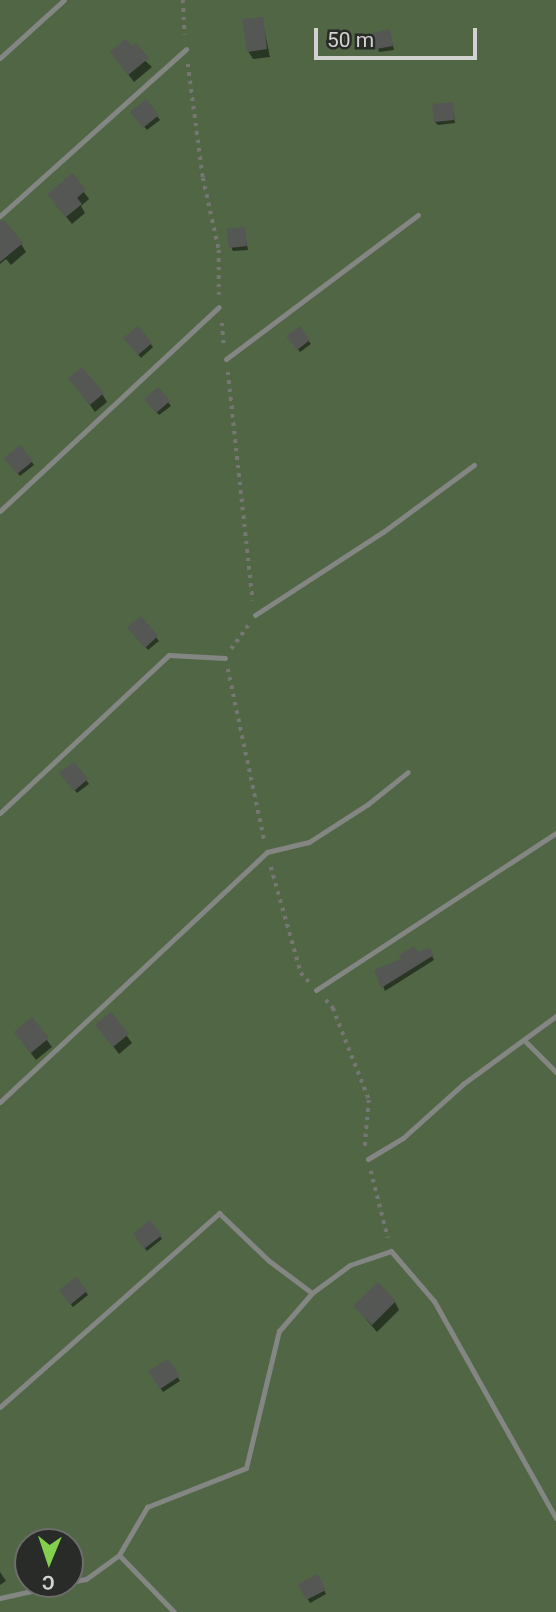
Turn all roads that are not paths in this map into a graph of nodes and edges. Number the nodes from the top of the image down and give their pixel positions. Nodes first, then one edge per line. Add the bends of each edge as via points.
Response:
1 (64, 0) edge
2 (186, 49) road end
3 (0, 58) edge
4 (418, 215) dead end
5 (0, 216) edge
6 (219, 307) road end
7 (226, 359) road end
8 (474, 465) dead end
9 (0, 511) edge
10 (255, 615) road end
11 (225, 658) road end
12 (408, 772) dead end
13 (0, 813) edge
14 (556, 833) edge
15 (316, 990) road end
16 (556, 1016) edge
17 (526, 1041) junction
18 (556, 1072) edge
19 (0, 1102) edge
20 (368, 1159) road end
21 (312, 1293) junction
22 (0, 1407) edge
23 (556, 1518) edge
24 (119, 1555) junction
25 (84, 1579) edge
26 (174, 1612) edge

1 - 3 lane
2 - 5 lane
4 - 7 lane
6 - 9 lane
8 - 10 lane via 383,532
11 - 13 lane via 169,655
12 - 19 lane via 309,842 267,852
14 - 15 lane
16 - 17 lane
17 - 18 lane
17 - 20 lane via 463,1084 403,1138
21 - 22 lane via 268,1261 219,1213
21 - 23 lane via 350,1265 391,1251 434,1301
21 - 24 lane via 279,1331 246,1468 147,1507
24 - 25 lane
24 - 26 lane

